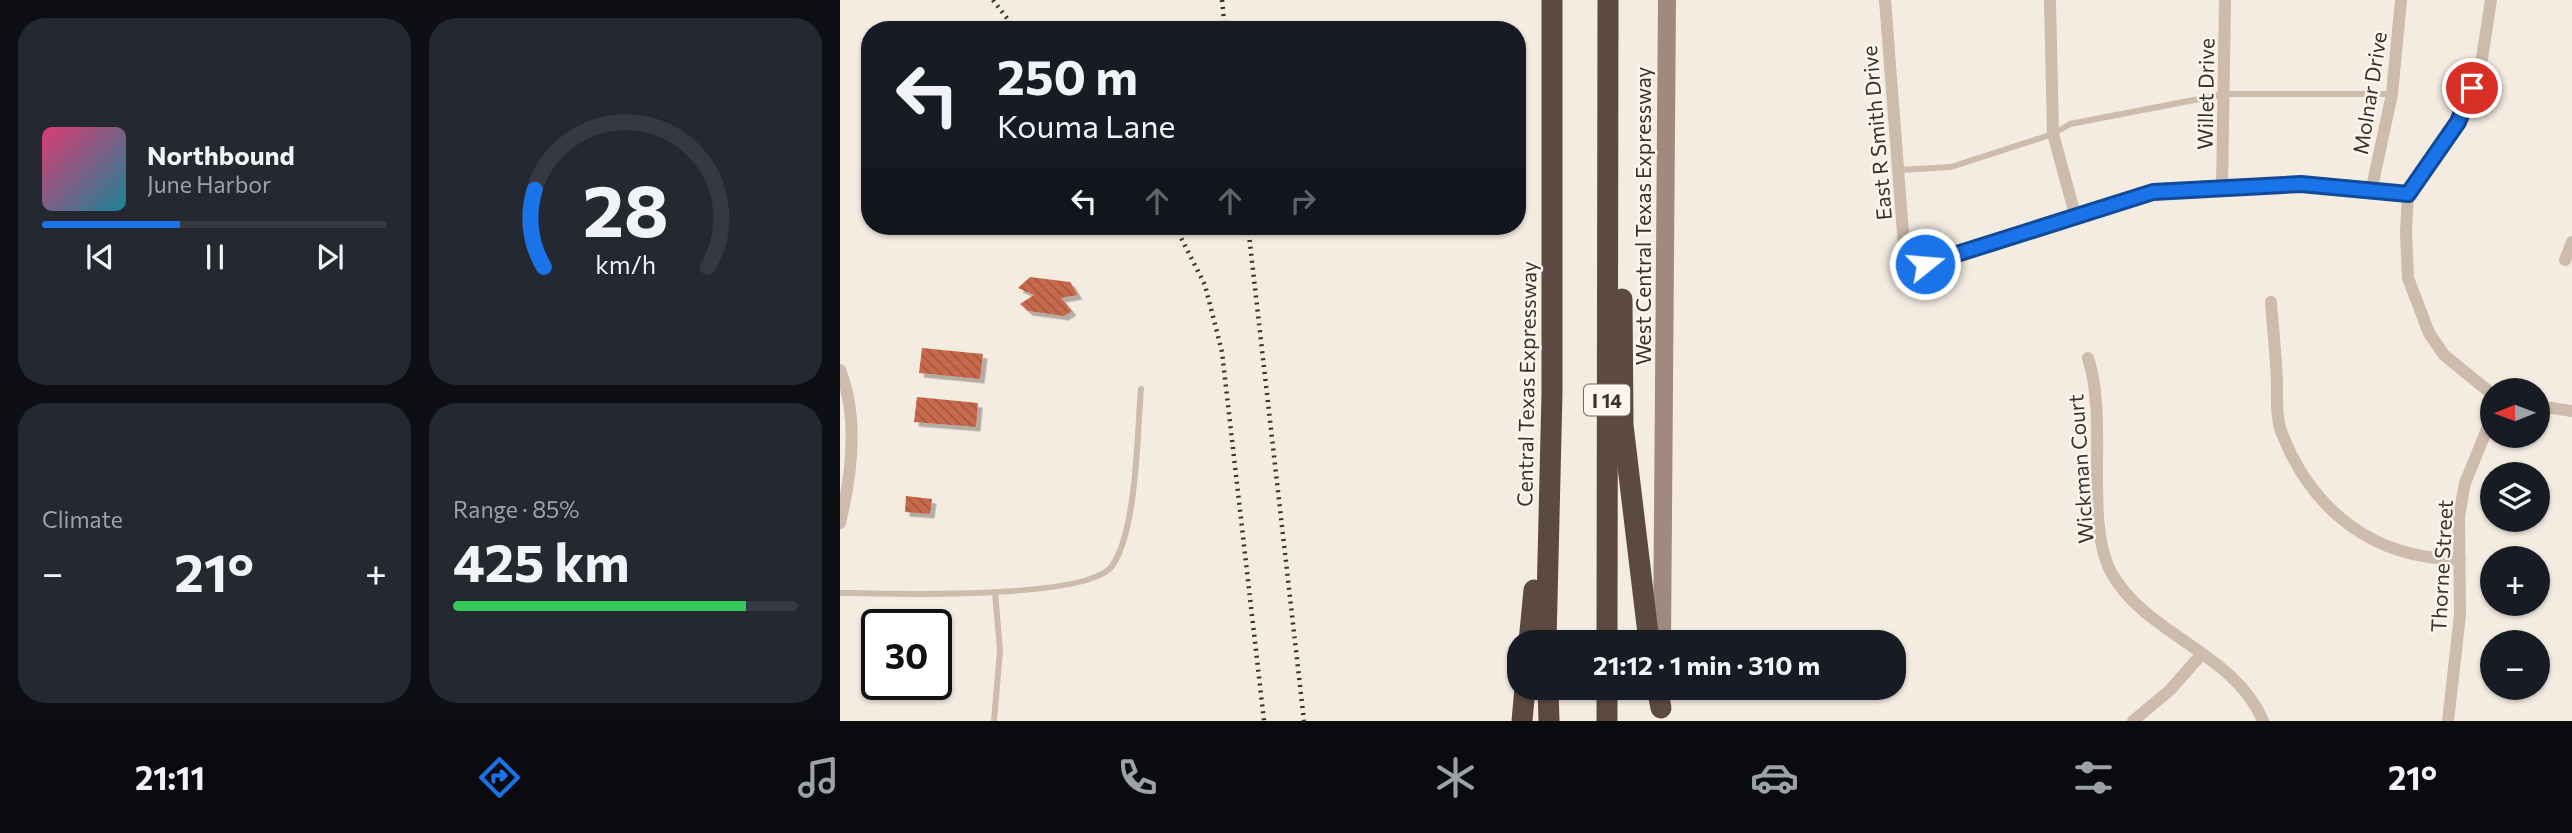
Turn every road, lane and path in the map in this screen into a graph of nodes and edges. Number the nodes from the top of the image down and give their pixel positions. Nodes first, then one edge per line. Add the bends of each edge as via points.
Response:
1 (1552, 0) edge
2 (1608, 0) edge
3 (1667, 0) edge
4 (1885, 0) edge
5 (2050, 0) edge
6 (2225, 0) edge
7 (2402, 0) edge
8 (2491, 0) edge
9 (2225, 94) junction
10 (2392, 94) junction
11 (2053, 134) junction
12 (1608, 158) junction
13 (1899, 170) junction
14 (2222, 189) junction
15 (2371, 192) junction
16 (2408, 194) junction
17 (2076, 218) junction
18 (2572, 242) edge
19 (2565, 260) dead end
20 (2271, 302) dead end
21 (2088, 358) dead end
22 (840, 370) edge
23 (2480, 384) edge
24 (1141, 388) dead end
25 (1552, 393) junction
26 (2550, 408) edge
27 (2572, 411) edge
28 (2480, 446) edge
29 (840, 523) edge
30 (2460, 559) junction
31 (995, 592) junction
32 (840, 593) edge
33 (1530, 630) edge
34 (1546, 630) edge
35 (1607, 630) edge
36 (1647, 630) edge
37 (1662, 630) edge
38 (2202, 655) junction
39 (1524, 700) edge
40 (1548, 700) edge
41 (1607, 700) edge
42 (994, 721) edge
43 (1522, 721) edge
44 (1549, 721) edge
45 (1607, 721) edge
46 (2133, 721) edge
47 (2263, 721) edge
48 (2448, 721) edge

1 - 25 highway, Central Texas Expressway
2 - 12 highway, I 14
3 - 37 main road, West Central Texas Expressway
4 - 13 street, East R Smith Drive
5 - 11 street
6 - 9 street, Willet Drive
7 - 10 street, Molnar Drive
8 - 16 street via 2482,58 2458,122
9 - 10 lane
9 - 11 lane via 2070,124
9 - 14 street, Willet Drive
10 - 15 street, Molnar Drive
11 - 13 lane via 1951,167
11 - 17 street
12 - 35 highway, I 14
12 - 36 highway via 1622,237 1623,425
13 - 17 street, East R Smith Drive via 1905,246 1925,264
14 - 15 street, East R Smith Drive via 2301,184
14 - 17 street, East R Smith Drive via 2153,192
15 - 16 street, East R Smith Drive
16 - 23 street via 2408,278 2418,310 2444,355
18 - 19 street
20 - 30 street via 2281,431 2329,511 2375,542 2408,554
21 - 38 street, Wickman Court via 2098,417 2100,534 2110,571 2129,600
22 - 29 street via 851,409 852,434
24 - 31 lane via 1130,512 1112,567 1100,576 1060,586
25 - 33 highway via 1541,465
25 - 34 highway, Central Texas Expressway
26 - 27 street
28 - 30 street, Thorne Street via 2465,483 2459,516
30 - 48 street, Thorne Street via 2460,615
31 - 32 lane
31 - 42 lane via 1000,651
38 - 46 street
38 - 47 street, Wickman Court via 2229,674
39 - 43 highway
40 - 44 highway
41 - 45 highway

